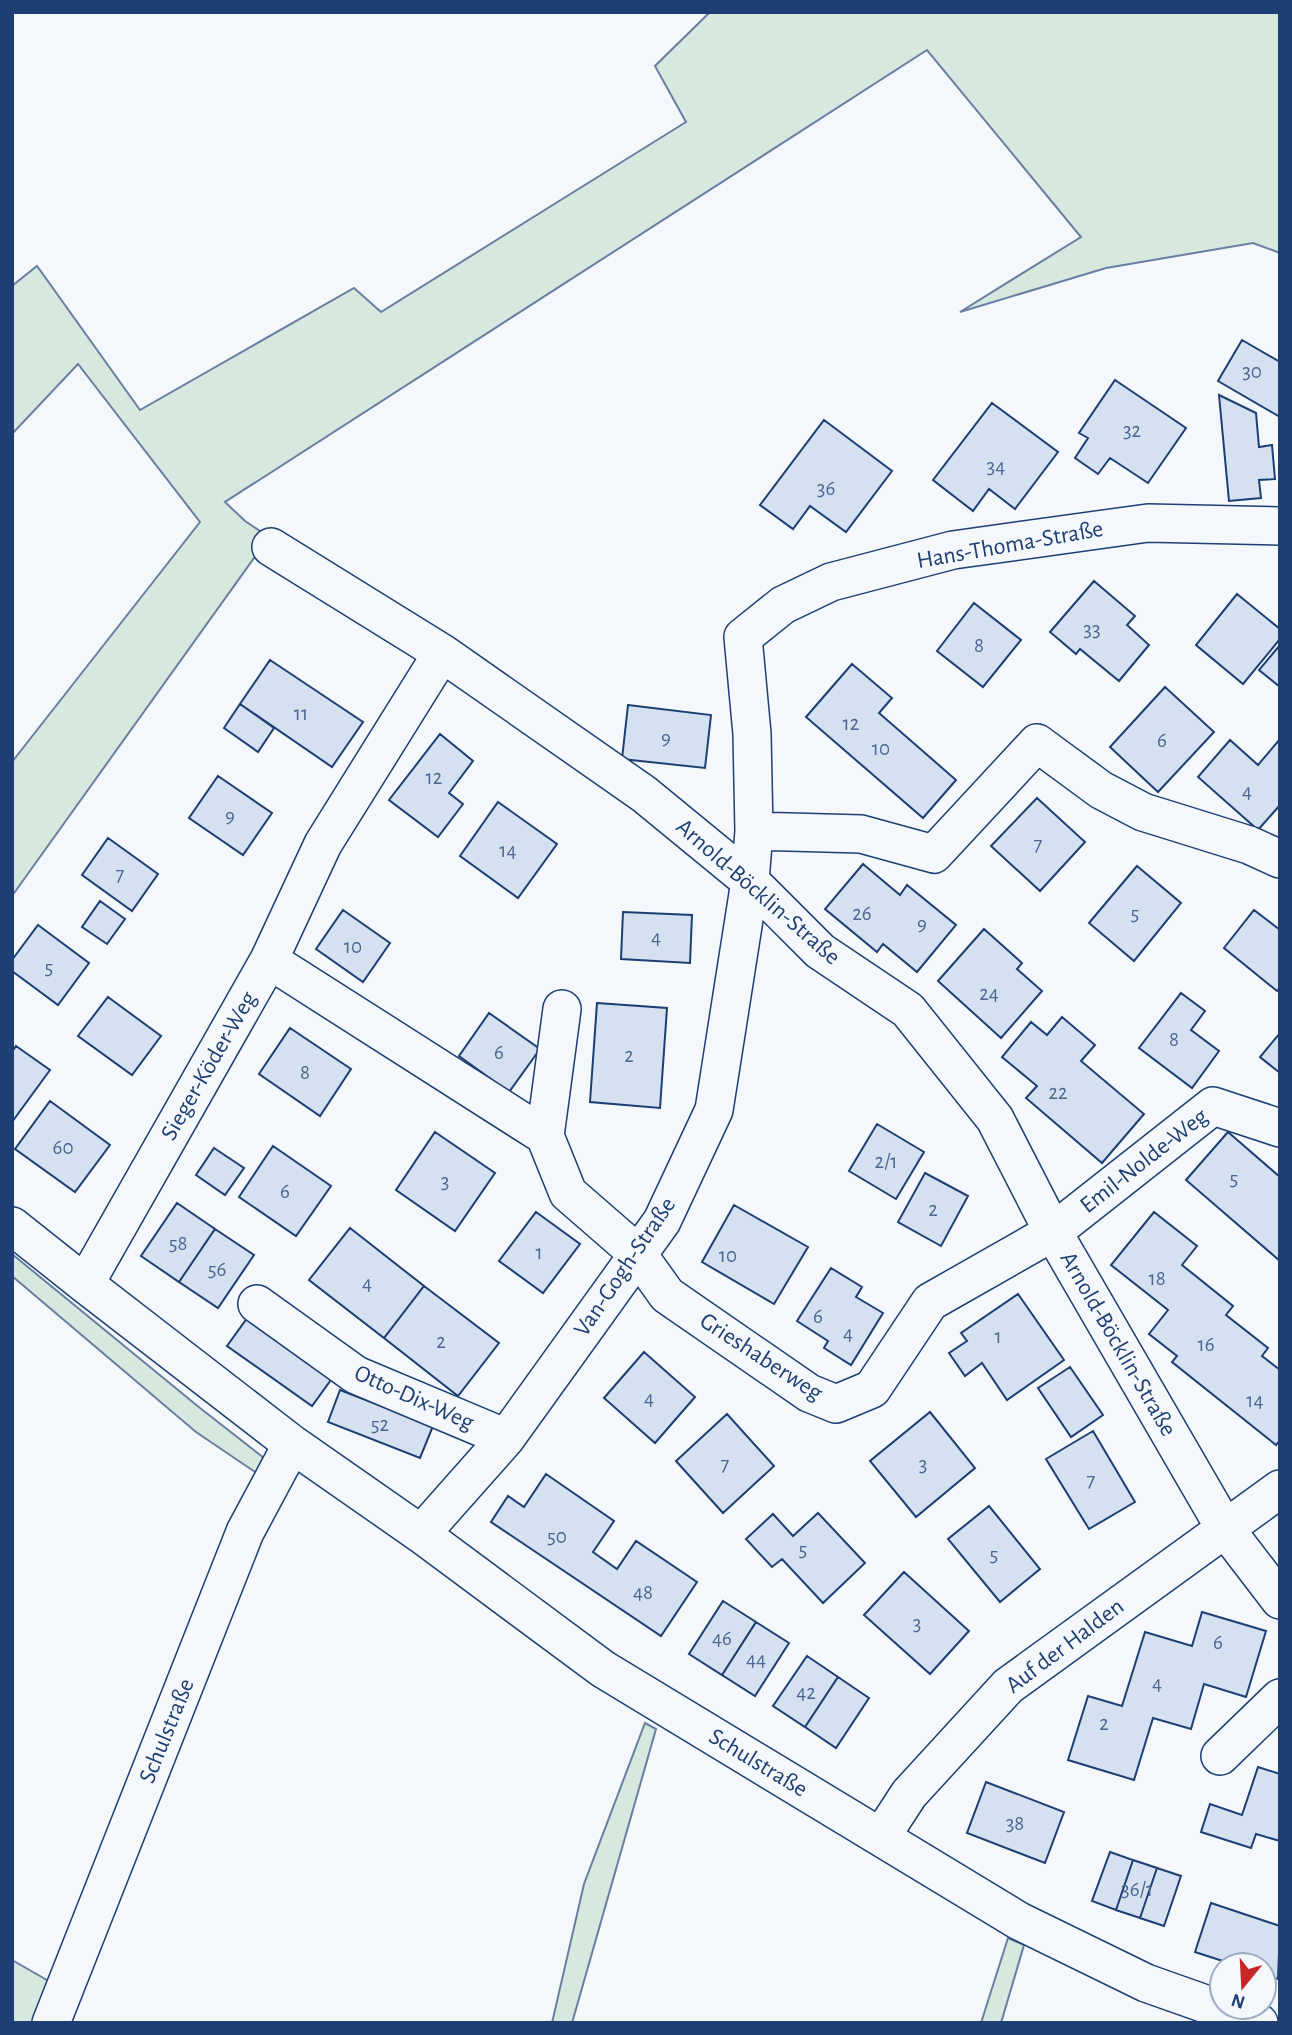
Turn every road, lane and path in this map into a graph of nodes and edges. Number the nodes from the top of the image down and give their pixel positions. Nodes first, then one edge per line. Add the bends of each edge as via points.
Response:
1 (1280, 526) edge
2 (271, 547) dead end
3 (442, 653) junction
4 (754, 831) junction
5 (1280, 859) edge
6 (750, 881) junction
7 (269, 960) junction
8 (562, 1009) dead end
9 (1280, 1128) edge
10 (545, 1136) junction
11 (12, 1226) edge
12 (1053, 1232) junction
13 (637, 1253) junction
14 (85, 1284) junction
15 (257, 1304) dead end
16 (506, 1438) junction
17 (292, 1444) junction
18 (1280, 1489) edge
19 (1224, 1527) junction
20 (421, 1534) junction
21 (1280, 1600) edge
22 (1280, 1698) edge
23 (1220, 1756) dead end
24 (881, 1837) junction
25 (51, 2023) edge
26 (1259, 2023) edge

1 - 4 street, Hans-Thoma-Straße via 1148,523 953,550 831,582 783,605 743,637
2 - 3 street, Arnold-Böcklin-Straße
3 - 6 street, Arnold-Böcklin-Straße via 644,794
3 - 7 street, Sieger-Köder-Weg via 323,844
4 - 5 street via 861,834 934,854 1037,743 1101,790 1143,812
4 - 6 street, Van-Gogh-Straße
6 - 12 street, Arnold-Böcklin-Straße via 820,951 908,1010 995,1119
6 - 13 street, Van-Gogh-Straße via 714,1110 662,1221
7 - 10 street
7 - 14 street, Sieger-Köder-Weg
8 - 10 street
9 - 12 street, Emil-Nolde-Weg via 1213,1105
10 - 13 street, Grieshaberweg via 568,1193
11 - 14 street, Schulstraße
12 - 13 street, Grieshaberweg via 930,1302 872,1389 836,1404 809,1393 667,1295
12 - 19 street, Arnold-Böcklin-Straße
13 - 16 street, Van-Gogh-Straße
14 - 17 street, Schulstraße
15 - 16 street, Otto-Dix-Weg via 356,1375
16 - 20 street, Van-Gogh-Straße
17 - 20 street, Schulstraße
17 - 25 street, Schulstraße via 245,1532
18 - 19 street, Auf der Halden
19 - 21 street, Arnold-Böcklin-Straße
19 - 24 street, Auf der Halden via 1008,1686 909,1794
20 - 24 street, Schulstraße via 603,1669
22 - 23 street
24 - 26 street, Schulstraße via 1030,1927 1146,1983

